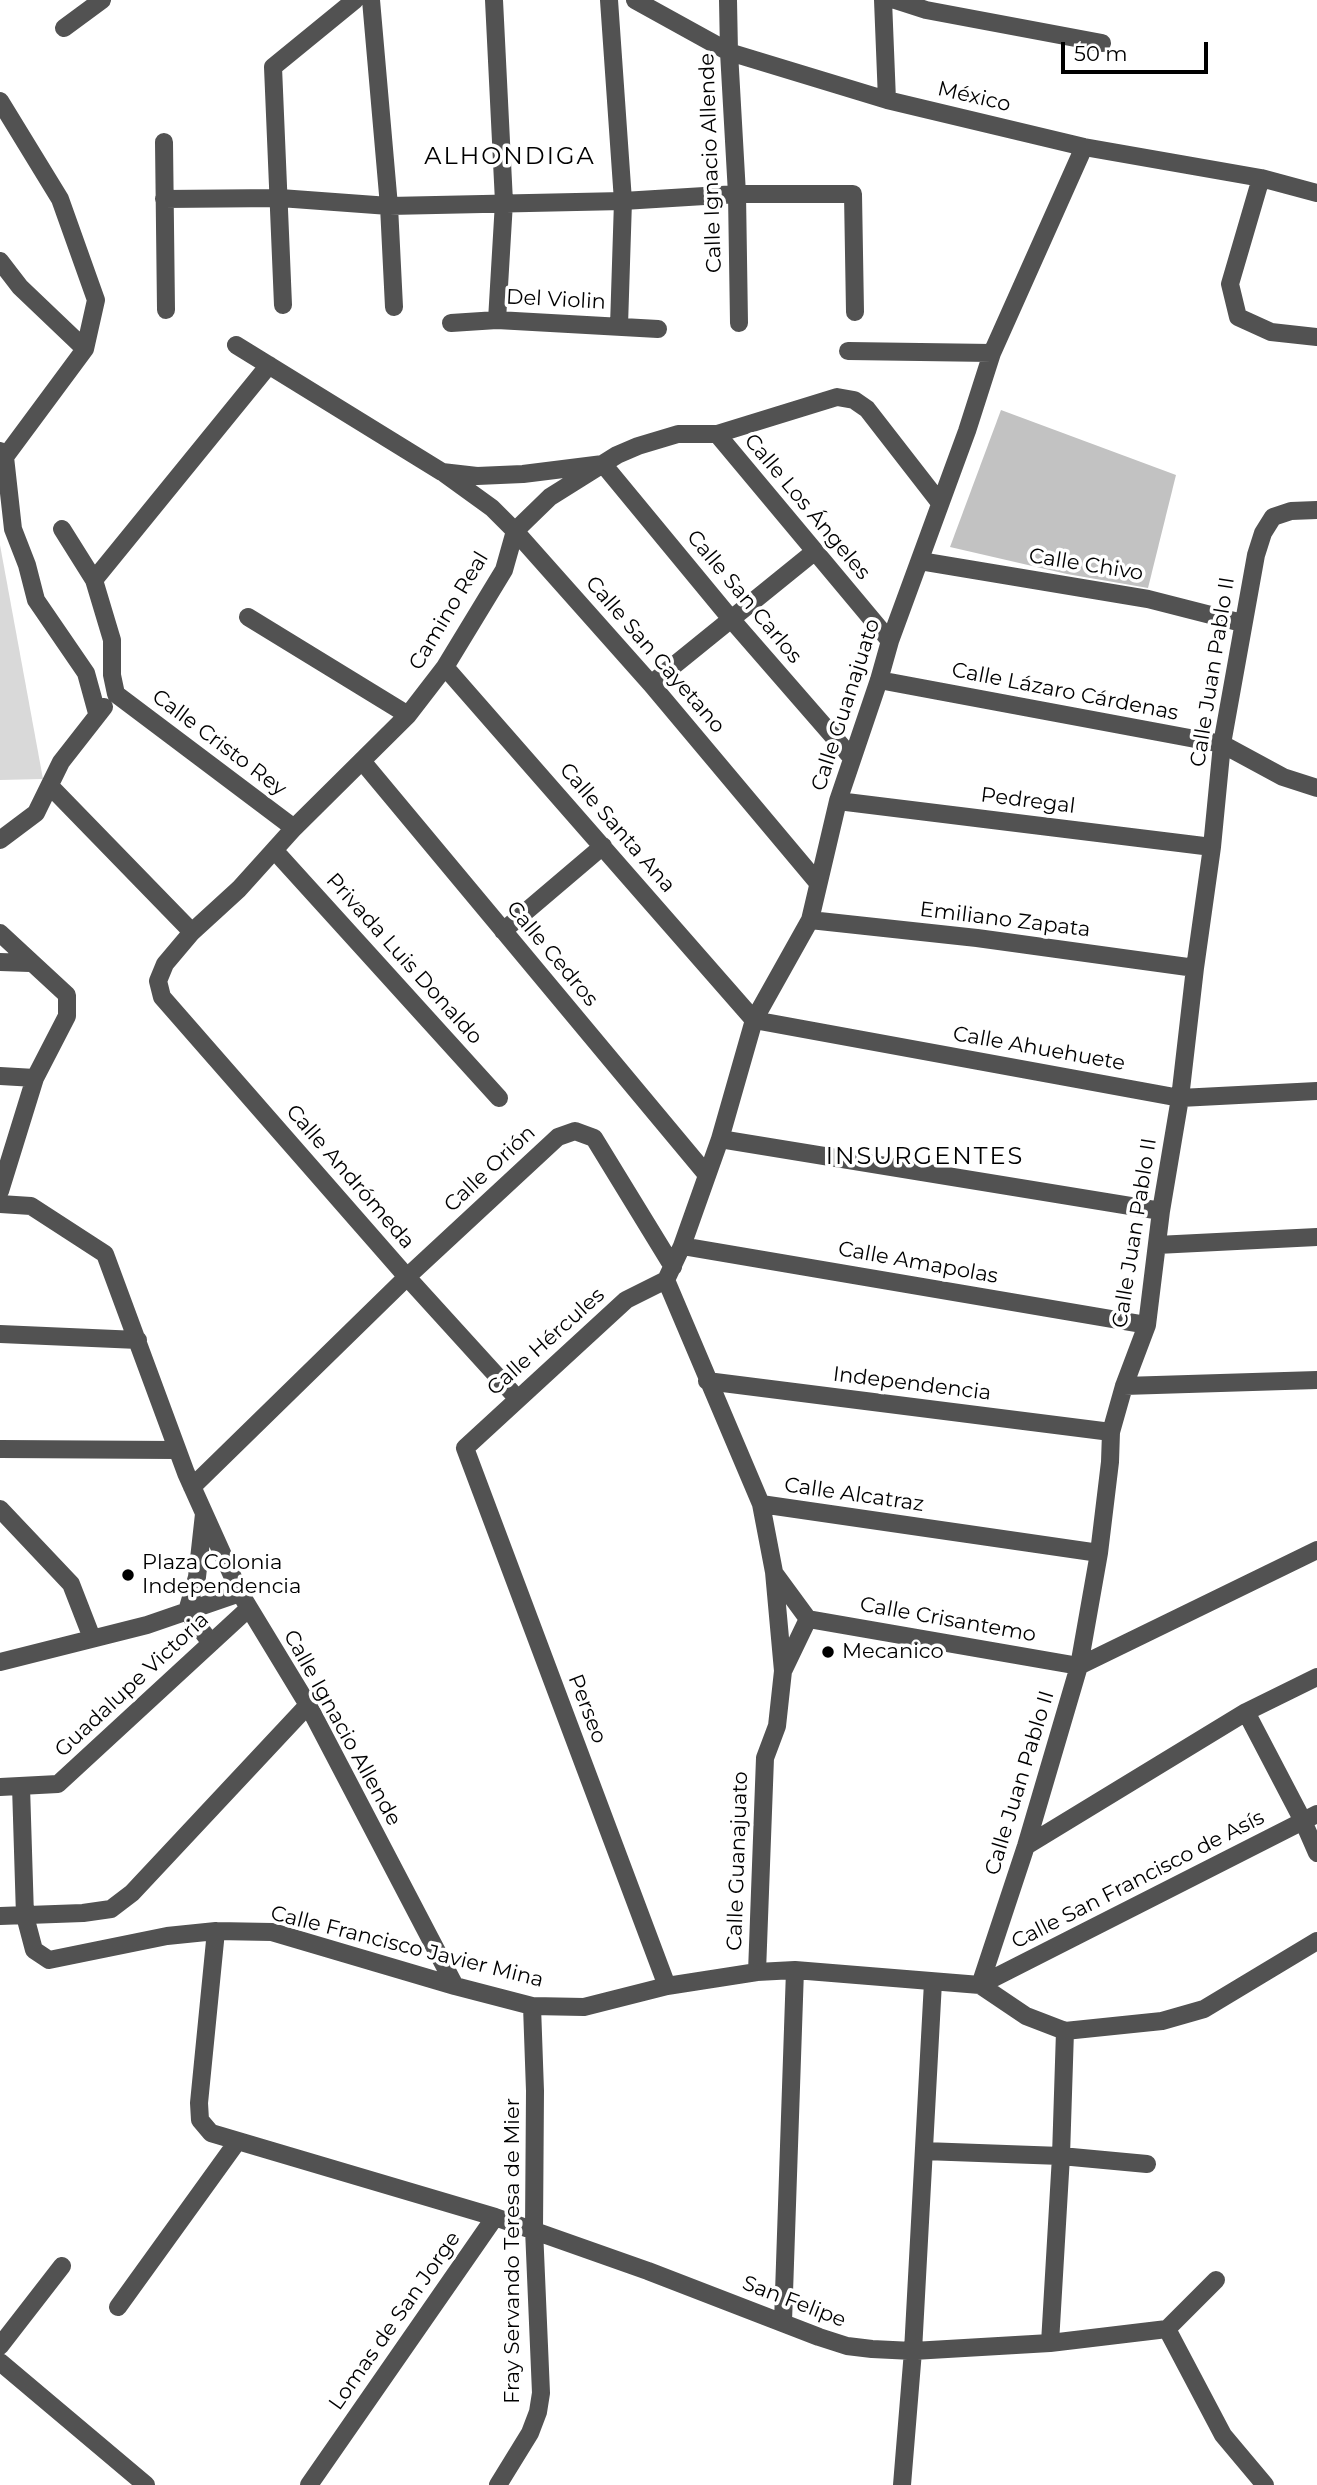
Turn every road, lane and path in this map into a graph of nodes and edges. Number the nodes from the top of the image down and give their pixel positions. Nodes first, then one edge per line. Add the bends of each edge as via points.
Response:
1 (102, 0) edge
2 (355, 0) edge
3 (371, 0) edge
4 (494, 0) edge
5 (609, 0) edge
6 (635, 0) edge
7 (728, 0) edge
8 (883, 0) edge
9 (895, 0) edge
10 (64, 28) dead end
11 (1102, 43) dead end
12 (729, 51) junction
13 (887, 100) junction
14 (0, 101) edge
15 (164, 142) dead end
16 (1084, 146) junction
17 (1261, 178) junction
18 (1317, 192) edge
19 (737, 194) junction
20 (279, 198) junction
21 (163, 199) junction
22 (623, 201) junction
23 (504, 202) junction
24 (388, 206) junction
25 (0, 261) edge
26 (283, 305) dead end
27 (394, 307) dead end
28 (166, 310) dead end
29 (855, 312) dead end
30 (497, 320) junction
31 (739, 323) dead end
32 (451, 324) dead end
33 (619, 326) junction
34 (658, 329) dead end
35 (1317, 337) edge
36 (236, 345) dead end
37 (85, 349) junction
38 (848, 351) dead end
39 (992, 353) junction
40 (269, 365) junction
41 (717, 434) junction
42 (2, 454) edge
43 (603, 464) junction
44 (442, 472) junction
45 (940, 503) junction
46 (1317, 510) edge
47 (62, 529) dead end
48 (516, 531) junction
49 (814, 552) junction
50 (920, 561) junction
51 (94, 580) junction
52 (248, 617) dead end
53 (731, 620) junction
54 (1242, 623) junction
55 (890, 641) junction
56 (445, 667) junction
57 (879, 680) junction
58 (651, 684) junction
59 (116, 694) junction
60 (97, 713) junction
61 (408, 715) junction
62 (1222, 744) junction
63 (852, 758) junction
64 (362, 761) junction
65 (51, 787) junction
66 (1317, 788) edge
67 (838, 801) junction
68 (294, 828) junction
69 (0, 840) edge
70 (603, 846) junction
71 (1212, 847) junction
72 (275, 850) junction
73 (818, 883) junction
74 (810, 920) junction
75 (503, 931) junction
76 (192, 932) junction
77 (0, 933) edge
78 (0, 962) edge
79 (30, 963) junction
80 (1195, 968) junction
81 (158, 981) joint
82 (754, 1020) junction
83 (0, 1076) edge
84 (35, 1078) junction
85 (1317, 1091) edge
86 (499, 1098) dead end
87 (1180, 1098) junction
88 (720, 1139) junction
89 (707, 1175) junction
90 (0, 1191) edge
91 (0, 1204) edge
92 (1161, 1211) junction
93 (1317, 1237) edge
94 (1157, 1245) junction
95 (682, 1246) junction
96 (669, 1274) junction
97 (407, 1277) junction
98 (1147, 1325) junction
99 (0, 1334) edge
100 (138, 1340) junction
101 (1317, 1380) edge
102 (707, 1381) junction
103 (1124, 1386) junction
104 (517, 1398) junction
105 (1111, 1432) junction
106 (465, 1448) joint
107 (0, 1450) edge
108 (177, 1450) junction
109 (192, 1487) junction
110 (761, 1504) junction
111 (0, 1509) edge
112 (204, 1514) junction
113 (18, 1528) junction
114 (0, 1534) edge
115 (1317, 1550) edge
116 (1099, 1553) junction
117 (774, 1573) junction
118 (244, 1601) junction
119 (187, 1611) junction
120 (808, 1619) junction
121 (92, 1638) junction
122 (211, 1643) junction
123 (0, 1662) edge
124 (1079, 1666) junction
125 (782, 1671) junction
126 (1317, 1676) edge
127 (307, 1705) junction
128 (1246, 1712) junction
129 (21, 1786) junction
130 (0, 1787) edge
131 (1310, 1818) edge
132 (1026, 1846) junction
133 (1317, 1853) edge
134 (0, 1916) edge
135 (25, 1916) junction
136 (216, 1931) junction
137 (1317, 1941) edge
138 (795, 1970) junction
139 (757, 1972) junction
140 (933, 1982) junction
141 (980, 1985) junction
142 (455, 1986) junction
143 (667, 1986) junction
144 (532, 2006) junction
145 (1065, 2031) junction
146 (237, 2142) junction
147 (924, 2151) junction
148 (1061, 2156) junction
149 (1147, 2164) dead end
150 (495, 2217) junction
151 (534, 2229) junction
152 (62, 2266) dead end
153 (1216, 2280) dead end
154 (118, 2307) dead end
155 (783, 2322) junction
156 (1167, 2329) junction
157 (1050, 2343) junction
158 (0, 2346) edge
159 (913, 2351) junction
160 (0, 2362) edge
161 (146, 2485) edge
162 (309, 2485) edge
163 (498, 2485) edge
164 (902, 2485) edge
165 (1265, 2485) edge

1 - 10 street
2 - 20 street via 274,67
3 - 24 street
4 - 23 street
5 - 22 street
6 - 12 street, México
7 - 12 street, Calle Ignacio Allende
8 - 13 street
9 - 11 street
12 - 13 street, México
12 - 19 street, Calle Ignacio Allende
13 - 16 street, México
14 - 37 street via 60,199 96,300
15 - 21 street
16 - 17 street, México
16 - 39 street, Calle Guanajuato
17 - 18 street, México
17 - 35 street via 1230,284 1238,317 1272,332
19 - 22 street
19 - 29 street via 853,194
19 - 31 street, Calle Ignacio Allende
20 - 21 street
20 - 24 street
20 - 26 street
21 - 28 street
22 - 23 street
22 - 33 street
23 - 24 street
23 - 30 street
24 - 27 street
25 - 37 street via 20,287
30 - 32 street, Del Violin
30 - 33 street, Del Violin
33 - 34 street, Del Violin
36 - 40 street, Calle San Cayetano
37 - 42 street
38 - 39 street
39 - 45 street, Calle Guanajuato
40 - 44 street, Calle San Cayetano
40 - 51 street
41 - 43 street, Camino Real via 678,434 638,446
41 - 45 street, Camino Real via 837,397 854,400 867,409
41 - 49 street, Calle Los Ángeles
42 - 60 street via 13,529 36,600 86,673
43 - 44 street, Calle San Cayetano via 523,474
43 - 48 street, Camino Real via 550,497
43 - 53 street, Calle San Carlos
44 - 48 street, Calle San Cayetano
45 - 50 street, Calle Guanajuato
46 - 54 street, Calle Juan Pablo II via 1291,510 1273,517 1256,555
47 - 51 street
48 - 56 street, Camino Real via 504,570
48 - 58 street, Calle San Cayetano
49 - 53 street
49 - 55 street, Calle Los Ángeles
50 - 54 street, Calle Chivo via 1148,599
50 - 55 street, Calle Guanajuato
51 - 59 street via 112,640
52 - 61 street
53 - 58 street
53 - 63 street, Calle San Carlos
54 - 62 street, Calle Juan Pablo II
55 - 57 street, Calle Guanajuato
56 - 61 street, Camino Real
56 - 70 street, Calle Santa Ana
57 - 62 street, Calle Lázaro Cárdenas
57 - 63 street, Calle Guanajuato
58 - 73 street, Calle San Cayetano
59 - 60 street
59 - 68 street, Calle Cristo Rey
60 - 65 street via 61,762
61 - 64 street, Camino Real
62 - 66 street, Calle Lázaro Cárdenas via 1283,777
62 - 71 street, Calle Juan Pablo II
63 - 67 street, Calle Guanajuato
64 - 68 street, Camino Real
64 - 75 street, Calle Cedros
65 - 69 street via 36,813
65 - 76 street
67 - 71 street, Pedregal
67 - 73 street, Calle Guanajuato
68 - 72 street, Camino Real
70 - 75 street
70 - 82 street, Calle Santa Ana
71 - 80 street, Calle Juan Pablo II
72 - 76 street, Camino Real
72 - 86 street, Privada Luis Donaldo
73 - 74 street, Calle Guanajuato
74 - 80 street, Emiliano Zapata
74 - 82 street, Calle Guanajuato
75 - 89 street, Calle Cedros
76 - 81 street, Camino Real via 165,964
77 - 79 street
78 - 79 street
79 - 84 street via 67,995 67,1016
80 - 87 street, Calle Juan Pablo II
81 - 97 street, Calle Andrómeda via 162,997
82 - 87 street, Calle Ahuehuete
82 - 88 street, Calle Guanajuato
83 - 84 street
84 - 90 street
85 - 87 street, Calle Ahuehuete
87 - 92 street, Calle Juan Pablo II
88 - 89 street, Calle Guanajuato
88 - 92 street
89 - 95 street, Calle Guanajuato
91 - 100 street, Calle Ignacio Allende via 31,1206 105,1254
92 - 94 street, Calle Juan Pablo II
93 - 94 street
94 - 98 street, Calle Juan Pablo II
95 - 96 street, Calle Guanajuato
95 - 98 street, Calle Amapolas
96 - 97 street, Calle Orión via 594,1138 575,1131 558,1137
96 - 102 street, Calle Alcatraz
96 - 104 street, Calle Hércules via 626,1300
97 - 104 street, Calle Andrómeda
97 - 109 street, Calle Orión
98 - 103 street, Calle Juan Pablo II
99 - 100 street
100 - 108 street, Calle Ignacio Allende
101 - 103 street
102 - 105 street, Independencia
102 - 110 street, Calle Alcatraz
103 - 105 street, Calle Juan Pablo II
104 - 106 street, Calle Hércules
105 - 116 street, Calle Juan Pablo II
106 - 143 street, Perseo
107 - 108 street
108 - 109 street, Calle Ignacio Allende
109 - 112 street, Calle Ignacio Allende
110 - 116 street, Calle Alcatraz
110 - 117 street, Calle Guanajuato
111 - 113 street
112 - 118 street, Calle Ignacio Allende
112 - 119 street via 197,1577
113 - 114 street
113 - 121 street via 71,1584
115 - 124 street
116 - 124 street, Calle Juan Pablo II
117 - 120 street
117 - 125 street, Calle Guanajuato
118 - 119 street, Guadalupe Victoria
118 - 122 street, Guadalupe Victoria
118 - 127 street, Calle Ignacio Allende
119 - 121 street, Guadalupe Victoria
119 - 122 street
120 - 124 street, Calle Crisantemo
120 - 125 street
121 - 123 street, Guadalupe Victoria
122 - 129 street, Guadalupe Victoria via 58,1784
124 - 132 street, Calle Juan Pablo II
125 - 139 street, Calle Guanajuato via 777,1726 765,1758
126 - 128 street
127 - 135 street via 132,1893 111,1909
127 - 142 street, Calle Ignacio Allende
128 - 131 street
128 - 132 street
129 - 130 street, Guadalupe Victoria
129 - 135 street
131 - 133 street
131 - 141 street, Calle San Francisco de Asís
132 - 141 street, Calle Juan Pablo II
134 - 135 street
135 - 136 street, Calle Francisco Javier Mina via 34,1950 49,1961 167,1936
136 - 142 street, Calle Francisco Javier Mina via 272,1932
136 - 146 street via 200,2120 211,2133
137 - 145 street via 1204,2009 1162,2021
138 - 139 street, Calle Francisco Javier Mina
138 - 140 street, Calle Francisco Javier Mina
138 - 155 street
139 - 143 street, Calle Francisco Javier Mina
140 - 141 street, Calle Francisco Javier Mina
140 - 147 street
141 - 145 street via 1026,2016
142 - 144 street, Calle Francisco Javier Mina
143 - 144 street, Calle Francisco Javier Mina via 584,2007
144 - 151 street, Fray Servando Teresa de Mier
145 - 148 street
146 - 150 street
146 - 154 street
147 - 148 street
147 - 159 street
148 - 149 street
148 - 157 street
150 - 151 street
150 - 162 street, Lomas de San Jorge
151 - 155 street, San Felipe
151 - 163 street, Fray Servando Teresa de Mier via 541,2393 530,2433
152 - 158 street
153 - 156 street
155 - 159 street, San Felipe via 847,2346
156 - 157 street, San Felipe
156 - 165 street via 1223,2435
157 - 159 street, San Felipe
159 - 164 street
160 - 161 street

